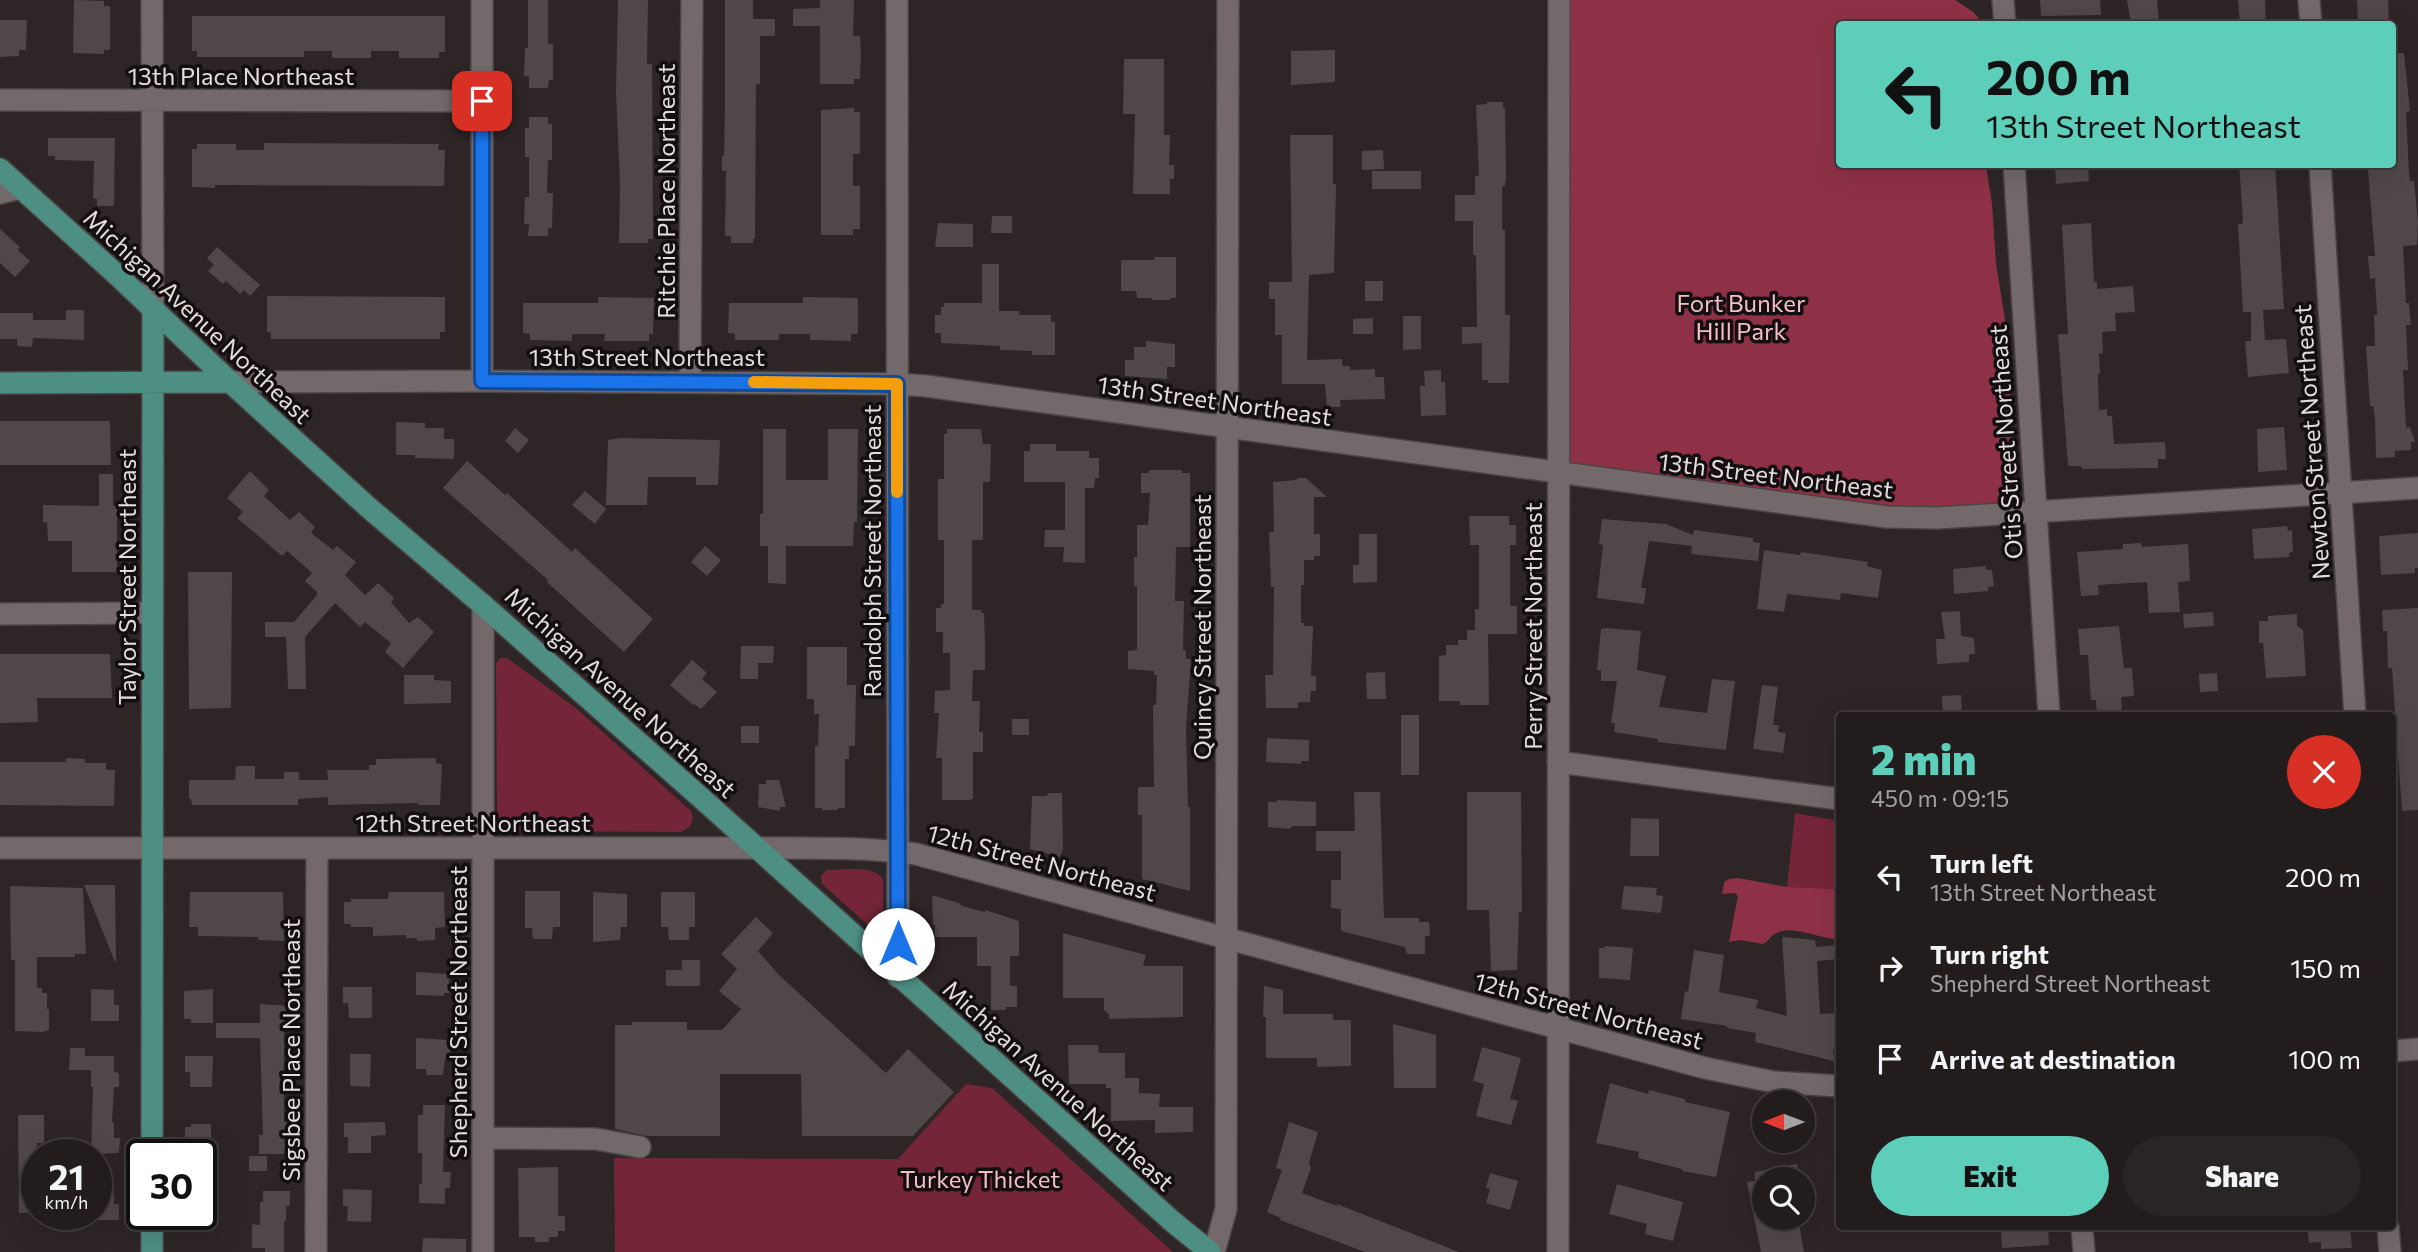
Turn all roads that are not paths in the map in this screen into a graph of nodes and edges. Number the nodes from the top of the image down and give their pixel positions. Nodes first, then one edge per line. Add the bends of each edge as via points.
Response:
1 (152, 0) edge
2 (482, 0) edge
3 (692, 0) edge
4 (897, 0) edge
5 (1228, 0) edge
6 (1559, 0) edge
7 (2004, 0) edge
8 (2309, 0) edge
9 (2005, 21) edge
10 (2311, 21) edge
11 (0, 100) edge
12 (152, 101) junction
13 (482, 101) junction
14 (2014, 168) edge
15 (2320, 168) edge
16 (0, 169) edge
17 (10, 190) edge
18 (153, 309) junction
19 (482, 381) junction
20 (690, 382) junction
21 (0, 383) edge
22 (153, 383) junction
23 (230, 383) junction
24 (897, 384) junction
25 (1228, 428) junction
26 (1559, 473) junction
27 (2418, 488) edge
28 (2341, 493) junction
29 (2036, 512) junction
30 (483, 604) junction
31 (0, 614) edge
32 (152, 614) junction
33 (2049, 712) edge
34 (2355, 712) edge
35 (1558, 762) junction
36 (1836, 799) edge
37 (0, 848) edge
38 (152, 848) junction
39 (317, 848) junction
40 (483, 848) junction
41 (757, 848) junction
42 (898, 852) junction
43 (1227, 940) junction
44 (898, 977) junction
45 (1558, 1029) junction
46 (2418, 1049) edge
47 (2396, 1051) edge
48 (1836, 1086) edge
49 (483, 1138) junction
50 (152, 1139) edge
51 (640, 1147) dead end
52 (152, 1230) edge
53 (2082, 1230) edge
54 (2388, 1230) edge
55 (152, 1252) edge
56 (316, 1252) edge
57 (483, 1252) edge
58 (1212, 1252) edge
59 (1558, 1252) edge
60 (2084, 1252) edge
61 (2390, 1252) edge

1 - 12 street, Taylor Street Northeast
2 - 13 street
3 - 20 street, Ritchie Place Northeast
4 - 24 street, Randolph Street Northeast
5 - 25 street, Quincy Street Northeast
6 - 26 street, Perry Street Northeast
7 - 9 street
8 - 10 street
11 - 12 street, 13th Place Northeast
12 - 13 street, 13th Place Northeast
12 - 18 street, Taylor Street Northeast
13 - 19 street
14 - 29 street, Otis Street Northeast
15 - 28 street, Newton Street Northeast
16 - 17 main road, Michigan Avenue Northeast
17 - 18 main road, Michigan Avenue Northeast
18 - 22 main road, Taylor Street Northeast
18 - 23 main road, Michigan Avenue Northeast
19 - 20 street, 13th Street Northeast
19 - 23 street, 13th Street Northeast
20 - 24 street, 13th Street Northeast
21 - 22 main road, 13th Street Northeast
22 - 23 main road, 13th Street Northeast
22 - 32 main road, Taylor Street Northeast
23 - 30 main road, Michigan Avenue Northeast
24 - 25 street, 13th Street Northeast
24 - 42 street, Randolph Street Northeast
25 - 26 street, 13th Street Northeast
25 - 43 street, Quincy Street Northeast
26 - 29 street, 13th Street Northeast via 1887,517
26 - 35 street, Perry Street Northeast
27 - 28 street, 13th Street Northeast
28 - 29 street, 13th Street Northeast
28 - 34 street, Newton Street Northeast
29 - 33 street, Otis Street Northeast
30 - 40 street, Shepherd Street Northeast
30 - 41 main road, Michigan Avenue Northeast
31 - 32 street
32 - 38 main road, Taylor Street Northeast
35 - 36 street
35 - 45 street, Perry Street Northeast
37 - 38 street, 12th Street Northeast
38 - 39 street, 12th Street Northeast
38 - 50 main road, Taylor Street Northeast
39 - 40 street, 12th Street Northeast
39 - 56 street, Sigsbee Place Northeast
40 - 41 street, 12th Street Northeast
40 - 49 street, Shepherd Street Northeast
41 - 42 street, 12th Street Northeast
41 - 44 main road, Michigan Avenue Northeast
42 - 43 street, 12th Street Northeast
42 - 44 street, Randolph Street Northeast
43 - 45 street, 12th Street Northeast
43 - 58 street, Quincy Street Northeast via 1226,1209
44 - 58 main road, Michigan Avenue Northeast
45 - 48 street, 12th Street Northeast via 1747,1078
45 - 59 street, Perry Street Northeast
46 - 47 street
49 - 51 street via 596,1139
49 - 57 street, Shepherd Street Northeast
52 - 55 main road
53 - 60 street
54 - 61 street

